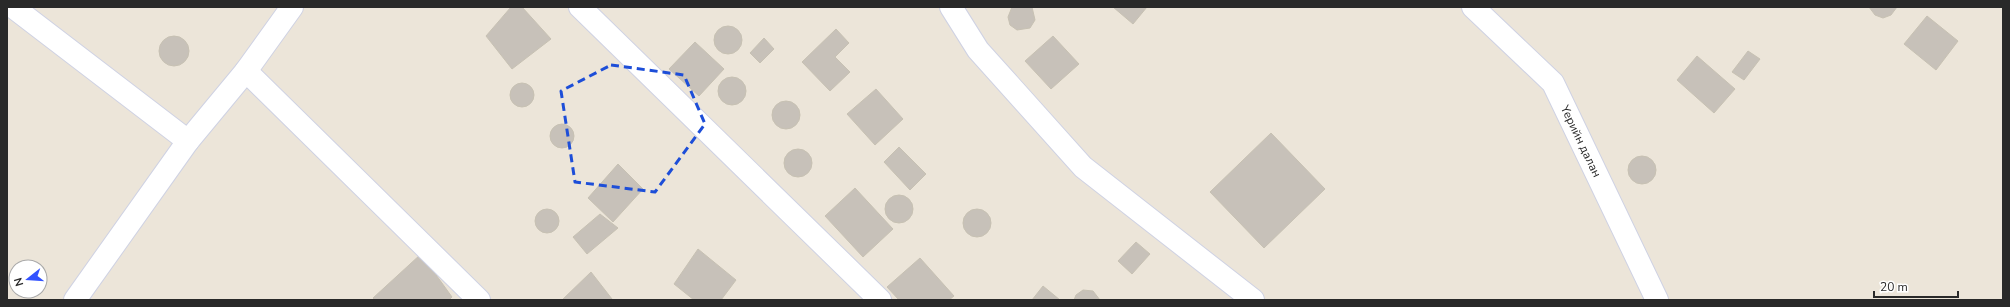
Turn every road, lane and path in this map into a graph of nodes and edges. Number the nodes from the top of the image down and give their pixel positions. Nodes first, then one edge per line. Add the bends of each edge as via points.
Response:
1 (12, 7) edge
2 (292, 7) edge
3 (580, 7) edge
4 (951, 7) edge
5 (1473, 7) edge
6 (246, 71) junction
7 (188, 141) junction
8 (75, 300) edge
9 (479, 300) edge
10 (880, 300) edge
11 (1253, 300) edge
12 (1657, 300) edge

1 - 7 street
2 - 6 street
3 - 10 street
4 - 11 street via 978,50 1083,167
5 - 12 street, Үерийн далан via 1553,83
6 - 7 street
6 - 9 street
7 - 8 street

